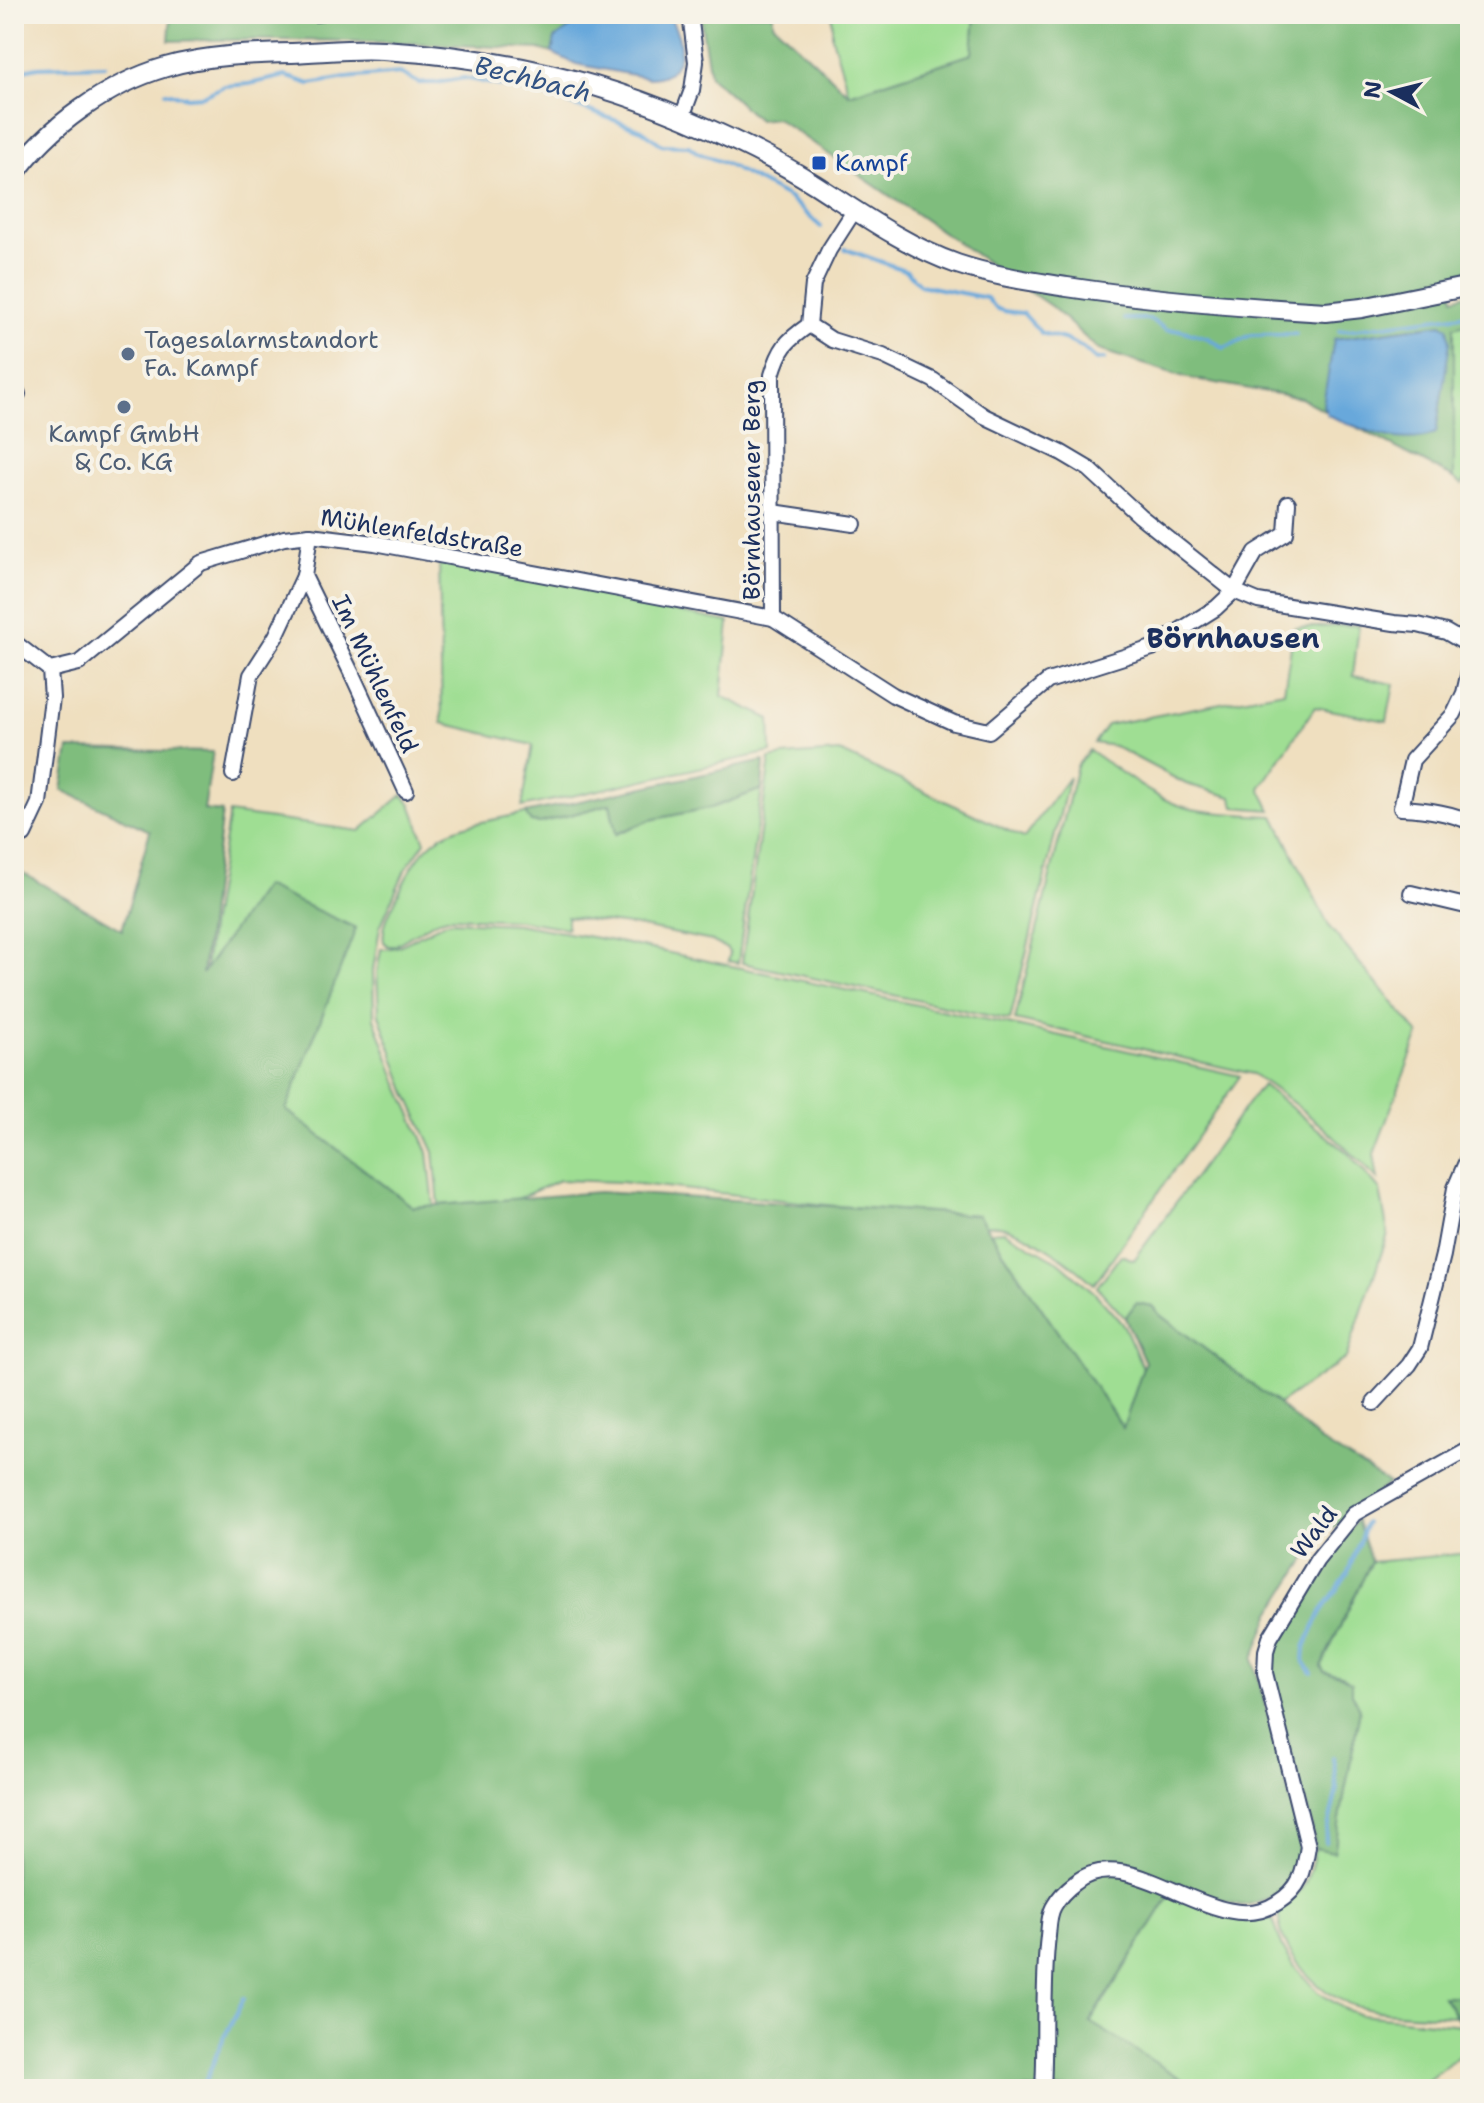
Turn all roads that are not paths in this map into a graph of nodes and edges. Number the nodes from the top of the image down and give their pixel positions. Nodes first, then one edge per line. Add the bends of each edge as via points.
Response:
1 (296, 14) edge
2 (318, 14) edge
3 (690, 14) edge
4 (682, 117) junction
5 (14, 175) edge
6 (860, 214) junction
7 (1470, 286) edge
8 (809, 325) junction
9 (1288, 503) dead end
10 (773, 512) junction
11 (854, 524) dead end
12 (310, 535) junction
13 (304, 576) junction
14 (1234, 591) junction
15 (773, 618) junction
16 (14, 642) edge
17 (1470, 646) edge
18 (1470, 667) edge
19 (50, 670) junction
20 (233, 774) dead end
21 (406, 791) dead end
22 (1470, 822) edge
23 (24, 835) dead end
24 (1411, 893) dead end
25 (1470, 907) edge
26 (1470, 1153) edge
27 (1374, 1403) dead end
28 (1470, 1449) edge
29 (1043, 2089) edge

1 - 2 street
3 - 4 street via 696,62
4 - 5 main road via 535,70 456,56 380,49 229,55 166,67 90,103 32,151
4 - 6 main road via 780,165
6 - 7 main road via 954,263 997,276 1109,294 1326,312
6 - 8 street via 829,250 813,284
8 - 10 street, Börnhausener Berg via 779,351 772,375
8 - 14 street via 832,340 933,380 984,416 1089,469
9 - 14 street via 1286,533 1256,552
10 - 11 street
10 - 15 street, Börnhausener Berg
12 - 13 street, Im Mühlenfeld
12 - 15 street, Mühlenfeldstraße
12 - 19 street, Mühlenfeldstraße via 201,563 79,663
13 - 20 street, Im Mühlenfeld via 251,675
13 - 21 street, Im Mühlenfeld
14 - 15 street, Börnhausener Berg via 1152,648 1048,681 989,731 954,723 893,695
14 - 17 street via 1258,601 1418,625
16 - 19 street
18 - 22 street via 1454,714 1412,760 1401,808
19 - 23 street via 52,698 39,803
24 - 25 street
26 - 27 street via 1455,1188 1420,1348
28 - 29 street, Wald via 1354,1514 1317,1560 1266,1651 1265,1673 1308,1846 1304,1872 1292,1893 1271,1907 1250,1912 1231,1911 1123,1872 1085,1875 1067,1889 1053,1907 1047,1937

